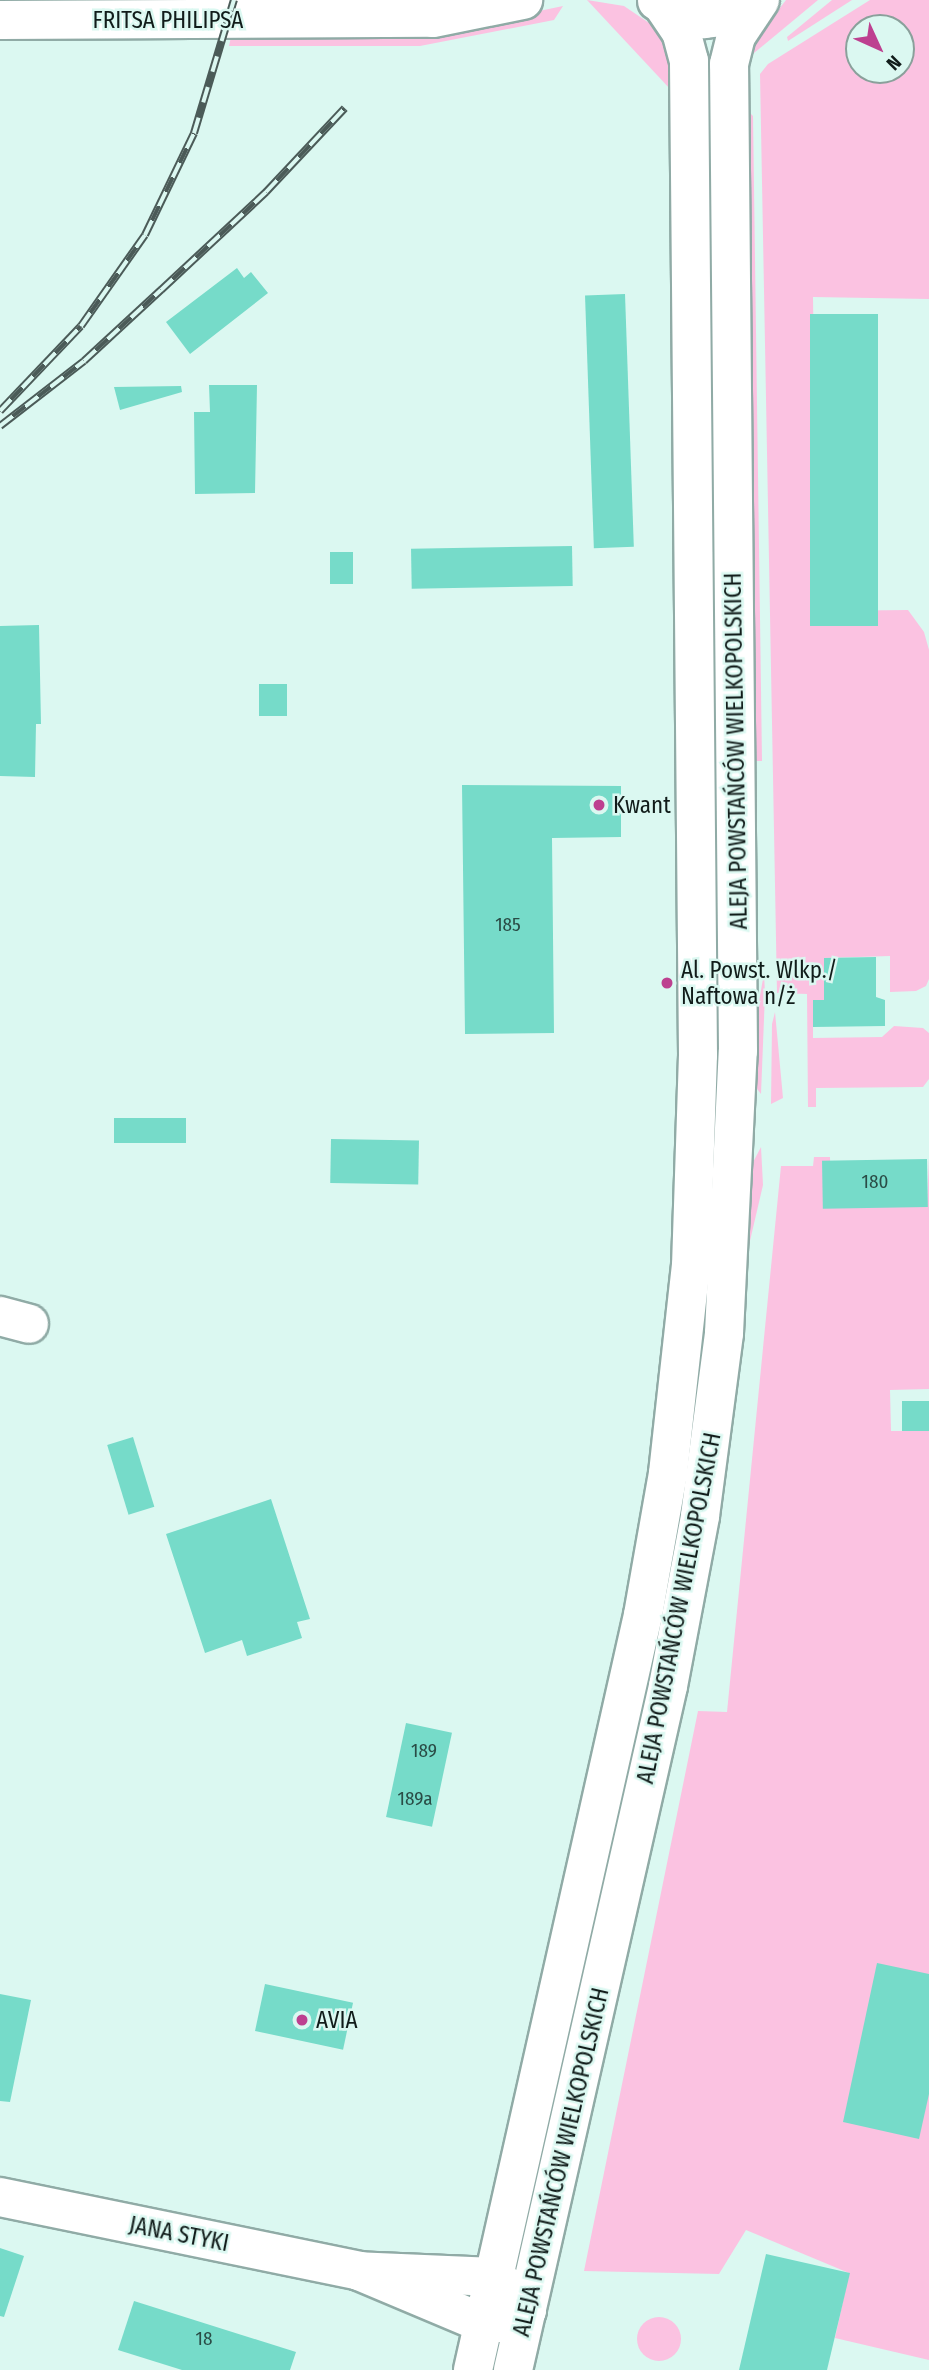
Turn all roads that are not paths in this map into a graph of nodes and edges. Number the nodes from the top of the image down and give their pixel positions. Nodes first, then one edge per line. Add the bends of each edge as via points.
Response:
1 (400, 0) edge
2 (523, 0) edge
3 (759, 0) edge
4 (660, 3) edge
5 (335, 19) junction
6 (0, 20) edge
7 (0, 2197) edge
8 (359, 2271) junction
9 (494, 2277) junction
10 (527, 2310) junction
11 (483, 2323) junction
12 (473, 2370) edge
13 (513, 2370) edge

1 - 5 main road, FRITSA PHILIPSA
2 - 5 main road, FRITSA PHILIPSA via 433,18
3 - 4 main road via 717,19 690,17
3 - 10 main road, ALEJA POWSTAŃCÓW WIELKOPOLSKICH via 736,36 729,64 738,1051 724,1333 706,1478 673,1662
4 - 9 main road, ALEJA POWSTAŃCÓW WIELKOPOLSKICH via 681,32 689,61 698,1015 691,1266 668,1473 643,1615
5 - 6 main road, FRITSA PHILIPSA
7 - 8 main road, JANA STYKI
8 - 9 main road, JANA STYKI
8 - 11 main road, JANA STYKI
9 - 10 main road via 514,2292
9 - 11 main road, ALEJA POWSTAŃCÓW WIELKOPOLSKICH
10 - 11 main road via 502,2323
10 - 13 main road, ALEJA POWSTAŃCÓW WIELKOPOLSKICH
11 - 12 main road, ALEJA POWSTAŃCÓW WIELKOPOLSKICH

